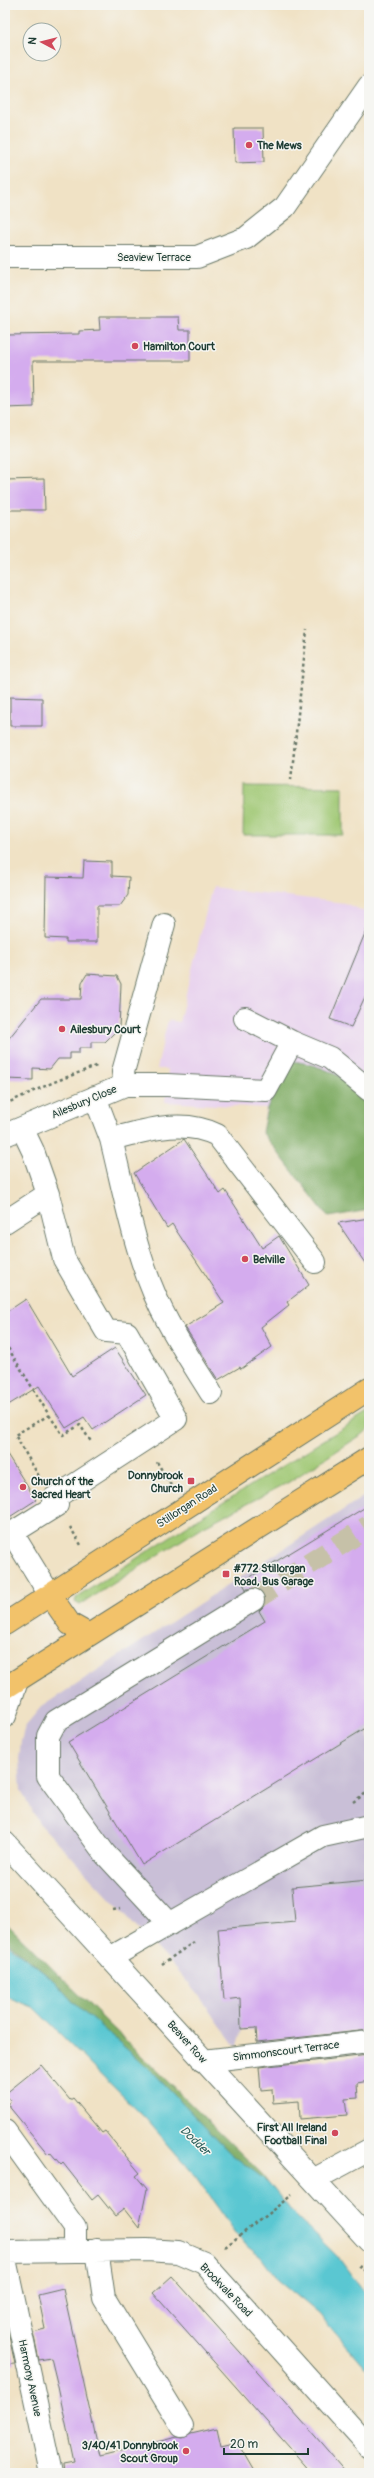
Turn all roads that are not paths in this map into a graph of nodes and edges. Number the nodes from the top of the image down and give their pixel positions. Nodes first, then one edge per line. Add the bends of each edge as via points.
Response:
1 (369, 86) edge
2 (5, 257) edge
3 (164, 924) dead end
4 (245, 1018) dead end
5 (292, 1042) junction
6 (125, 1085) junction
7 (369, 1090) edge
8 (95, 1097) junction
9 (14, 1132) edge
10 (111, 1139) junction
11 (48, 1194) junction
12 (5, 1222) edge
13 (315, 1262) dead end
14 (369, 1389) edge
15 (211, 1393) dead end
16 (369, 1458) edge
17 (50, 1595) junction
18 (253, 1600) tunnel mouth
19 (5, 1624) edge
20 (88, 1634) junction
21 (11, 1684) edge
22 (5, 1716) edge
23 (369, 1826) edge
24 (5, 1842) edge
25 (170, 1924) junction
26 (110, 1958) junction
27 (369, 2042) edge
28 (203, 2061) junction
29 (5, 2131) edge
30 (369, 2150) edge
31 (315, 2179) junction
32 (369, 2241) edge
33 (98, 2250) junction
34 (75, 2251) junction
35 (5, 2252) edge
36 (5, 2260) edge
37 (182, 2426) dead end
38 (369, 2447) edge
39 (51, 2473) edge

1 - 2 street, Seaview Terrace via 285,207 246,238 197,257
3 - 6 street via 123,1072
4 - 5 street
5 - 6 street, Ailesbury Close via 266,1090
5 - 7 street via 330,1058
6 - 8 street, Ailesbury Close
8 - 9 street, Ailesbury Close
8 - 10 street
9 - 11 street via 33,1151
10 - 13 street via 176,1126 201,1127 217,1135
10 - 15 street via 145,1271 167,1321
11 - 12 street
11 - 17 street via 64,1260 106,1331 127,1334 176,1419 54,1499 57,1505 12,1533
14 - 17 main road, Stillorgan Road
16 - 20 main road
17 - 19 main road, Stillorgan Road
17 - 20 main road via 70,1624
18 - 25 street via 56,1721 48,1736 48,1776 105,1854
20 - 21 main road
21 - 22 street
23 - 25 street via 323,1836
24 - 26 street, Beaver Row
25 - 26 street
26 - 28 street, Beaver Row
27 - 28 street, Simmonscourt Terrace
28 - 31 street, Beaver Row
29 - 34 street via 75,2228
30 - 31 street
31 - 32 street, Beaver Row
33 - 34 street, Brookvale Road
33 - 37 street via 104,2298
33 - 38 street, Brookvale Road via 178,2252 204,2263
34 - 35 street, Brookvale Road
36 - 39 street, Harmony Avenue

